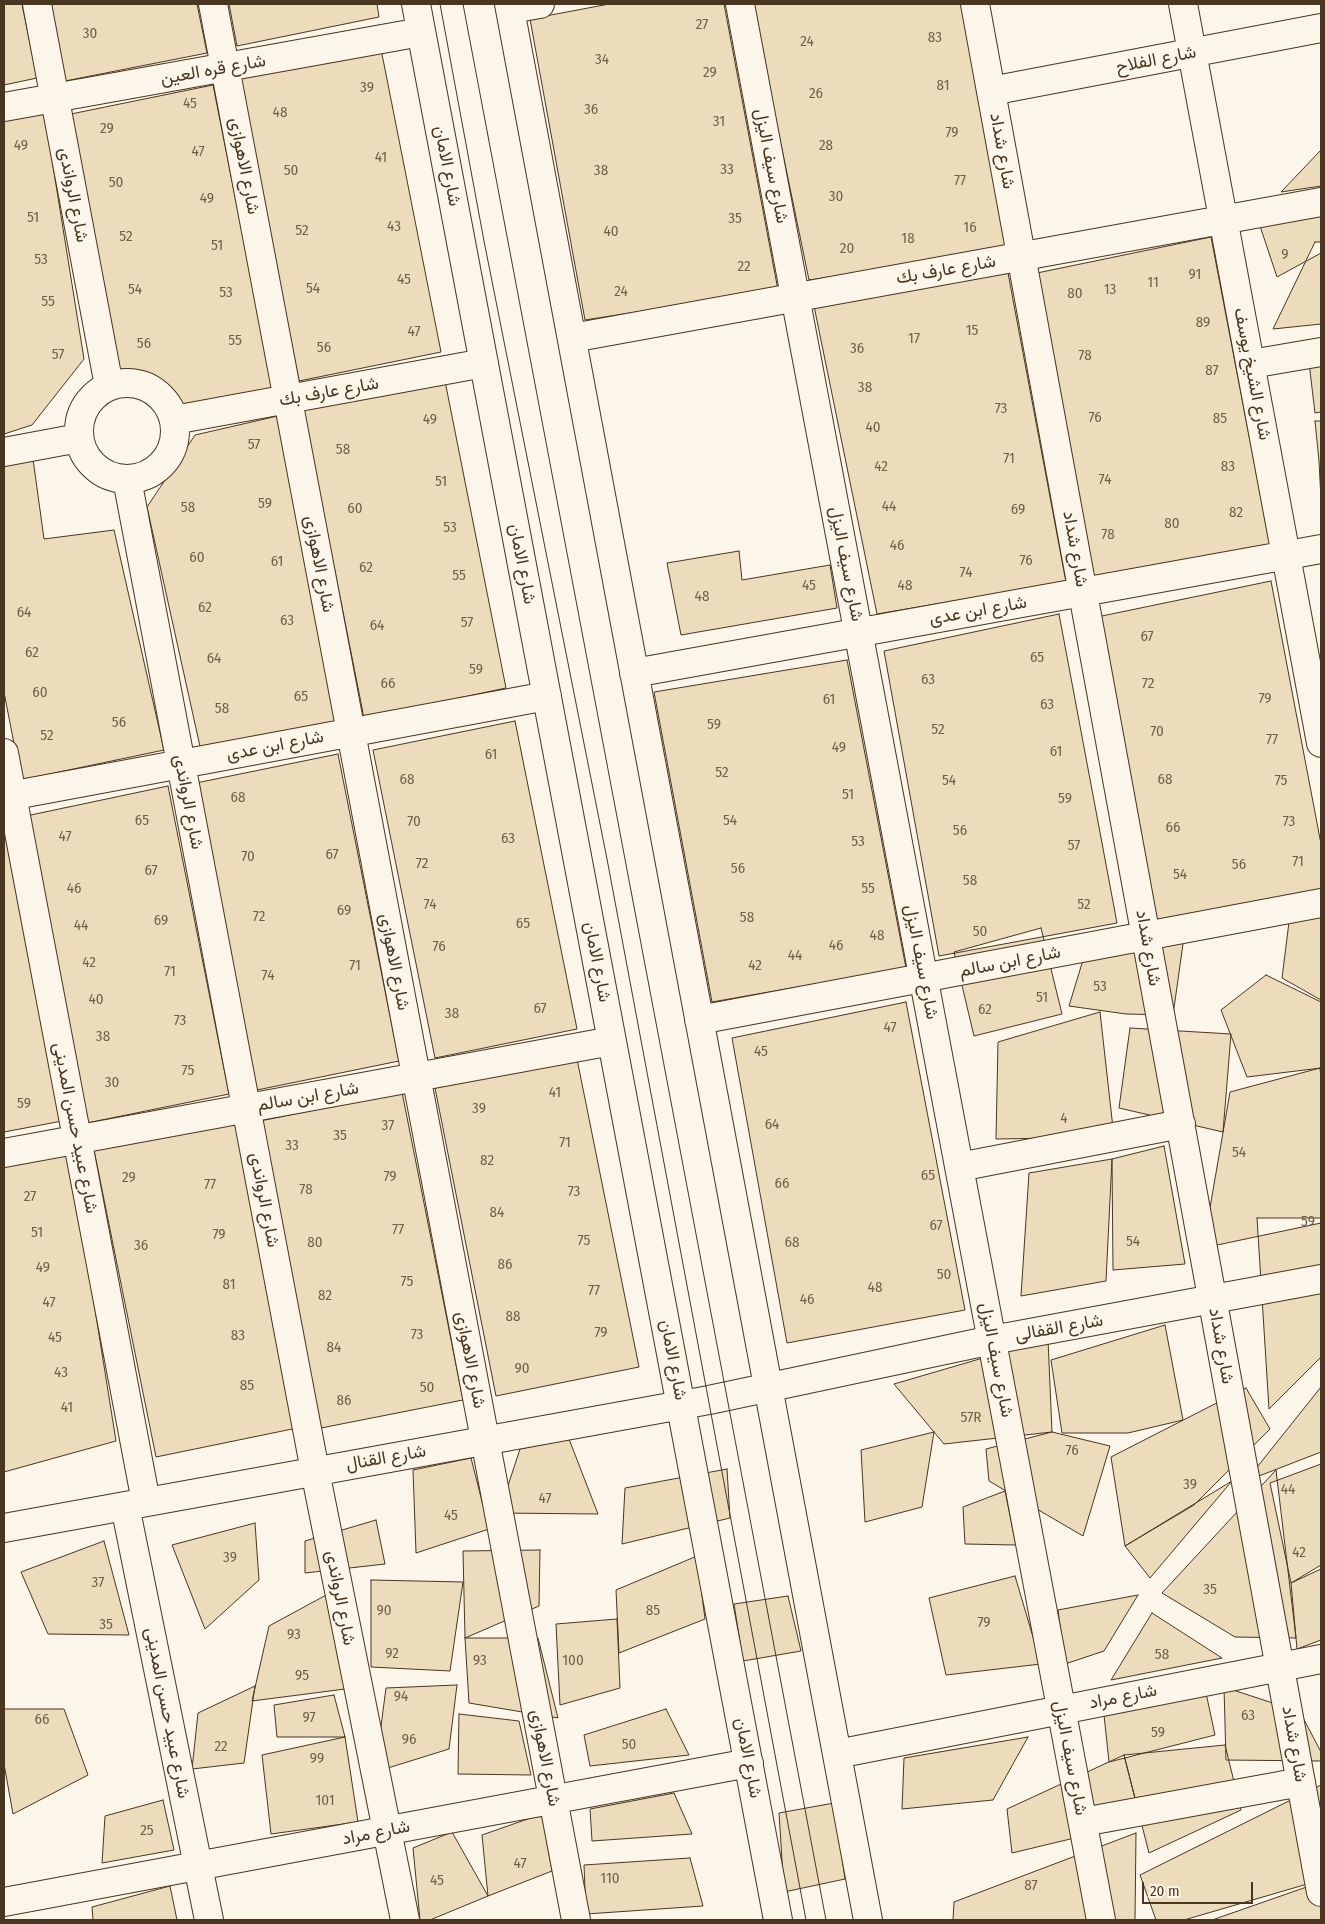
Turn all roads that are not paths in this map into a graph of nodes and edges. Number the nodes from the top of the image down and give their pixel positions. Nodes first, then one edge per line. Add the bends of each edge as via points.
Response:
1 (37, 4) edge
2 (213, 4) edge
3 (416, 4) edge
4 (540, 4) edge
5 (740, 4) edge
6 (975, 4) edge
7 (1183, 4) edge
8 (509, 7) edge
9 (1321, 28) edge
10 (421, 32) junction
11 (1193, 53) junction
12 (225, 67) junction
13 (991, 91) junction
14 (55, 99) junction
15 (4, 107) edge
16 (1321, 202) edge
17 (1223, 220) junction
18 (1021, 256) junction
19 (796, 297) junction
20 (572, 338) junction
21 (1321, 352) edge
22 (484, 363) junction
23 (1250, 364) junction
24 (109, 386) junction
25 (288, 400) junction
26 (174, 420) junction
27 (79, 438) junction
28 (4, 452) edge
29 (128, 479) junction
30 (1321, 549) edge
31 (1286, 555) junction
32 (1083, 592) junction
33 (859, 632) junction
34 (634, 673) junction
35 (546, 696) junction
36 (1320, 726) edge
37 (351, 732) junction
38 (4, 754) edge
39 (181, 764) junction
40 (8, 796) edge
41 (1321, 903) edge
42 (1146, 936) junction
43 (924, 978) junction
44 (699, 1020) junction
45 (612, 1041) junction
46 (416, 1077) junction
47 (246, 1108) junction
48 (1181, 1124) junction
49 (77, 1139) junction
50 (4, 1153) edge
51 (960, 1168) junction
52 (1321, 1279) edge
53 (1213, 1300) junction
54 (992, 1340) junction
55 (768, 1388) junction
56 (681, 1404) junction
57 (485, 1440) junction
58 (315, 1471) junction
59 (136, 1504) junction
60 (4, 1528) edge
61 (1321, 1658) edge
62 (1280, 1667) junction
63 (1061, 1710) junction
64 (837, 1754) junction
65 (749, 1763) junction
66 (1301, 1782) junction
67 (553, 1799) junction
68 (1082, 1822) junction
69 (387, 1831) junction
70 (198, 1866) junction
71 (1321, 1892) edge
72 (4, 1902) edge
73 (4, 1916) edge
74 (5, 1920) edge
75 (209, 1920) edge
76 (404, 1920) edge
77 (576, 1920) edge
78 (778, 1920) edge
79 (868, 1920) edge
80 (1101, 1920) edge

1 - 14 street, شارع الرواندى
2 - 12 street, شارع الاهوازى
3 - 10 street, شارع الامان
4 - 8 street
5 - 19 street, شارع سيف اليزل
6 - 13 street, شارع شداد
7 - 11 street, شارع الشيخ يوسف
8 - 20 street
9 - 11 street, شارع الفلاح
10 - 12 street, شارع قره العين
10 - 22 street, شارع الامان
11 - 13 street, شارع الفلاح
11 - 17 street, شارع الشيخ يوسف
12 - 14 street, شارع قره العين
12 - 25 street, شارع الاهوازى
13 - 18 street, شارع شداد
14 - 15 street, شارع قره العين
14 - 24 street, شارع الرواندى
16 - 17 street, شارع عارف بك
17 - 18 street, شارع عارف بك
17 - 23 street, شارع الشيخ يوسف
18 - 19 street, شارع عارف بك
18 - 32 street, شارع شداد
19 - 20 street, شارع عارف بك
19 - 33 street, شارع سيف اليزل
20 - 34 street
21 - 23 street
22 - 25 street, شارع عارف بك
22 - 35 street, شارع الامان
23 - 31 street, شارع الشيخ يوسف
24 - 26 street via 126,382 142,385 157,393 168,405
24 - 27 street via 91,398 81,416
25 - 26 street, شارع عارف بك
25 - 37 street, شارع الاهوازى
26 - 29 street via 174,442 164,461 148,474
27 - 28 street
27 - 29 street via 84,454 95,468 110,476
29 - 39 street, شارع الرواندى
30 - 31 street, شارع ابن عدى
31 - 32 street, شارع ابن عدى
31 - 36 street, شارع الشيخ يوسف
32 - 33 street, شارع ابن عدى
32 - 42 street, شارع شداد
33 - 34 street, شارع ابن عدى
33 - 43 street, شارع سيف اليزل
34 - 44 street
35 - 37 street, شارع ابن عدى
35 - 45 street, شارع الامان
37 - 39 street, شارع ابن عدى
37 - 46 street, شارع الاهوازى
38 - 40 street, شارع عبيد حسن المدينى
39 - 40 street, شارع ابن عدى
39 - 47 street, شارع الرواندى
40 - 49 street, شارع عبيد حسن المدينى
41 - 42 street, شارع ابن سالم
42 - 43 street, شارع ابن سالم
42 - 48 street, شارع شداد
43 - 44 street, شارع ابن سالم
43 - 51 street, شارع سيف اليزل
44 - 55 street
45 - 46 street, شارع ابن سالم
45 - 56 street, شارع الامان
46 - 47 street, شارع ابن سالم
46 - 57 street, شارع الاهوازى
47 - 49 street, شارع ابن سالم
47 - 58 street, شارع الرواندى
48 - 51 street
48 - 53 street, شارع شداد
49 - 50 street, شارع ابن سالم
49 - 59 street, شارع عبيد حسن المدينى
51 - 54 street, شارع سيف اليزل
52 - 53 street, شارع القفالى
53 - 54 street, شارع القفالى
53 - 62 street, شارع شداد
54 - 55 street, شارع القفالى
54 - 63 street, شارع سيف اليزل
55 - 56 street, شارع القنال
55 - 64 street
56 - 57 street, شارع القنال
56 - 65 street, شارع الامان
57 - 58 street, شارع القنال
57 - 67 street, شارع الاهوازى
58 - 59 street, شارع القنال
58 - 69 street, شارع الرواندى
59 - 60 street, شارع القنال
59 - 70 street, شارع عبيد حسن المدينى
61 - 62 street, شارع مراد
62 - 63 street, شارع مراد
62 - 66 street, شارع شداد
63 - 64 street, شارع مراد
63 - 68 street, شارع سيف اليزل
64 - 79 street
65 - 67 street, شارع مراد
65 - 78 street, شارع الامان
66 - 68 street
66 - 71 street, شارع شداد
67 - 69 street, شارع مراد
67 - 77 street, شارع الاهوازى
68 - 80 street, شارع سيف اليزل
69 - 70 street, شارع مراد
69 - 76 street, شارع الرواندى
70 - 72 street, شارع مراد
70 - 75 street, شارع عبيد حسن المدينى
73 - 74 street

